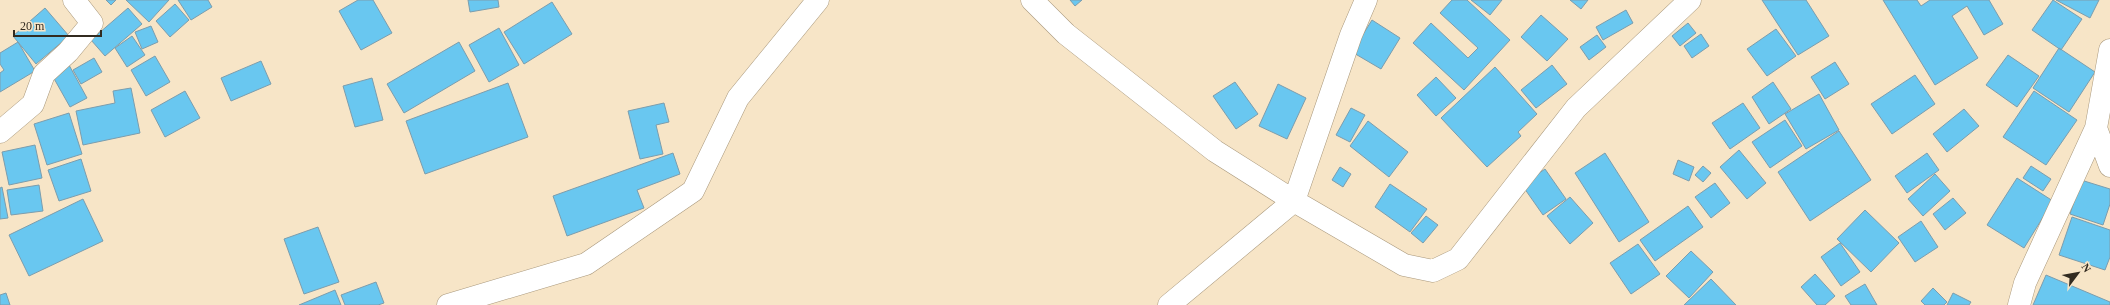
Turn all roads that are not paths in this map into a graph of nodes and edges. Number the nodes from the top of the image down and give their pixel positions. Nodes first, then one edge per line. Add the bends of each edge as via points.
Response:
1 (74, 0) edge
2 (818, 0) edge
3 (1032, 0) edge
4 (1366, 0) edge
5 (1690, 0) edge
6 (2110, 50) edge
7 (2096, 128) junction
8 (0, 132) edge
9 (2110, 166) edge
10 (1294, 201) junction
11 (448, 305) edge
12 (1169, 305) edge
13 (2019, 305) edge

1 - 8 street via 92,23 68,52 44,74 33,104
2 - 11 street via 738,98 693,191 586,264
3 - 10 street via 1066,34 1215,151
4 - 10 street via 1351,35
5 - 10 street via 1576,108 1458,259 1433,271 1404,265
6 - 7 street
7 - 9 street
7 - 13 street via 2026,283
10 - 12 street

